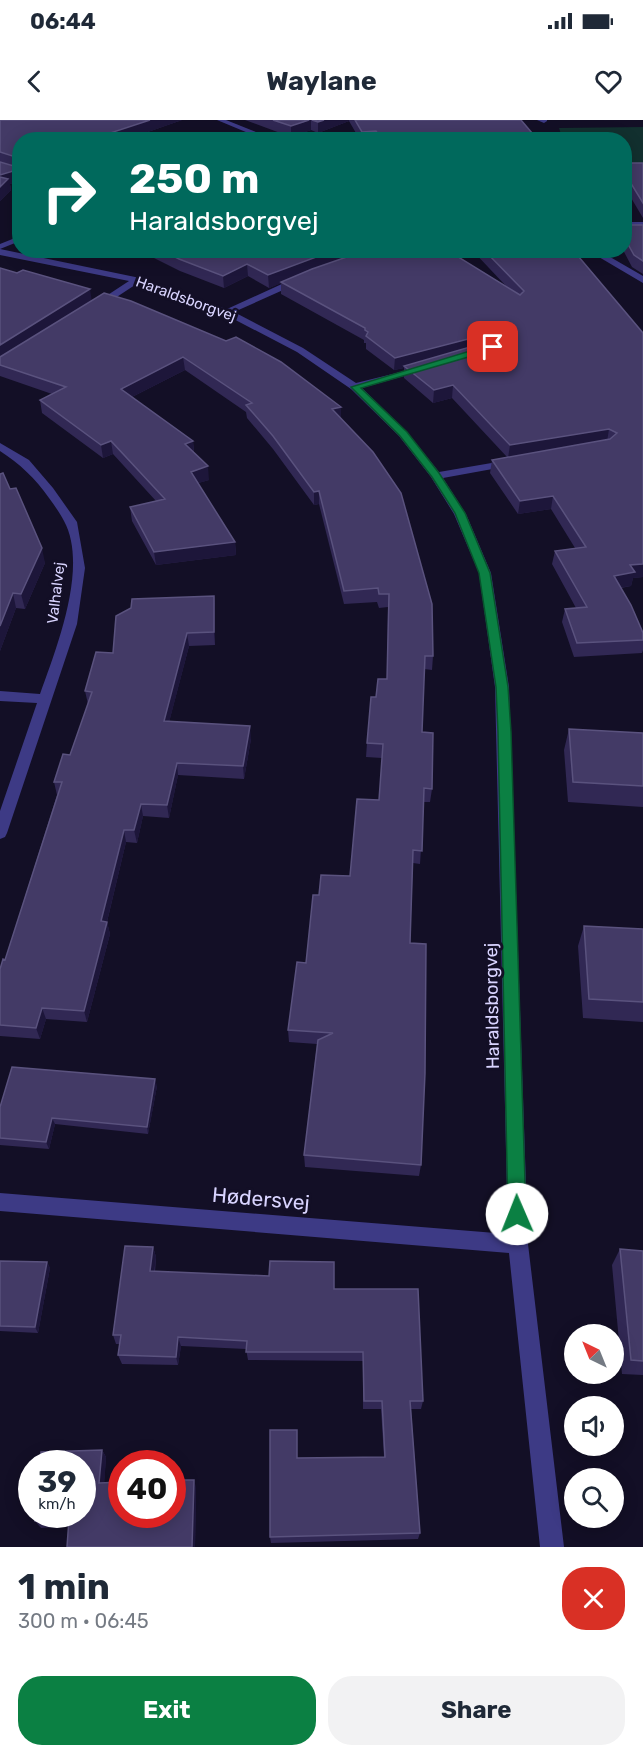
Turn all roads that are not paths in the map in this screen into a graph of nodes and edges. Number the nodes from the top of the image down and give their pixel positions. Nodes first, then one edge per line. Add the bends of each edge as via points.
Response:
1 (220, 120) edge
2 (252, 132) edge
3 (29, 258) edge
4 (605, 258) edge
5 (309, 277) edge
6 (137, 280) junction
7 (643, 280) edge
8 (87, 312) edge
9 (227, 312) junction
10 (432, 364) edge
11 (355, 387) junction
12 (0, 446) edge
13 (526, 460) edge
14 (436, 476) junction
15 (0, 696) edge
16 (45, 699) junction
17 (0, 832) edge
18 (0, 1202) edge
19 (518, 1244) junction
20 (552, 1547) edge

1 - 2 street
3 - 6 street, Haraldsborgvej
4 - 7 street
5 - 9 street
6 - 8 street
6 - 9 street, Haraldsborgvej
9 - 11 street, Haraldsborgvej via 300,350
10 - 11 street
11 - 14 street, Haraldsborgvej via 403,434
12 - 16 street, Valhalvej via 22,460 50,490 71,522 76,541 79,568 71,624
13 - 14 street
14 - 19 street, Haraldsborgvej via 460,513 485,573 502,687
15 - 16 street
16 - 17 street, Valhalvej
18 - 19 street, Hødersvej
19 - 20 street, Haraldsborgvej

